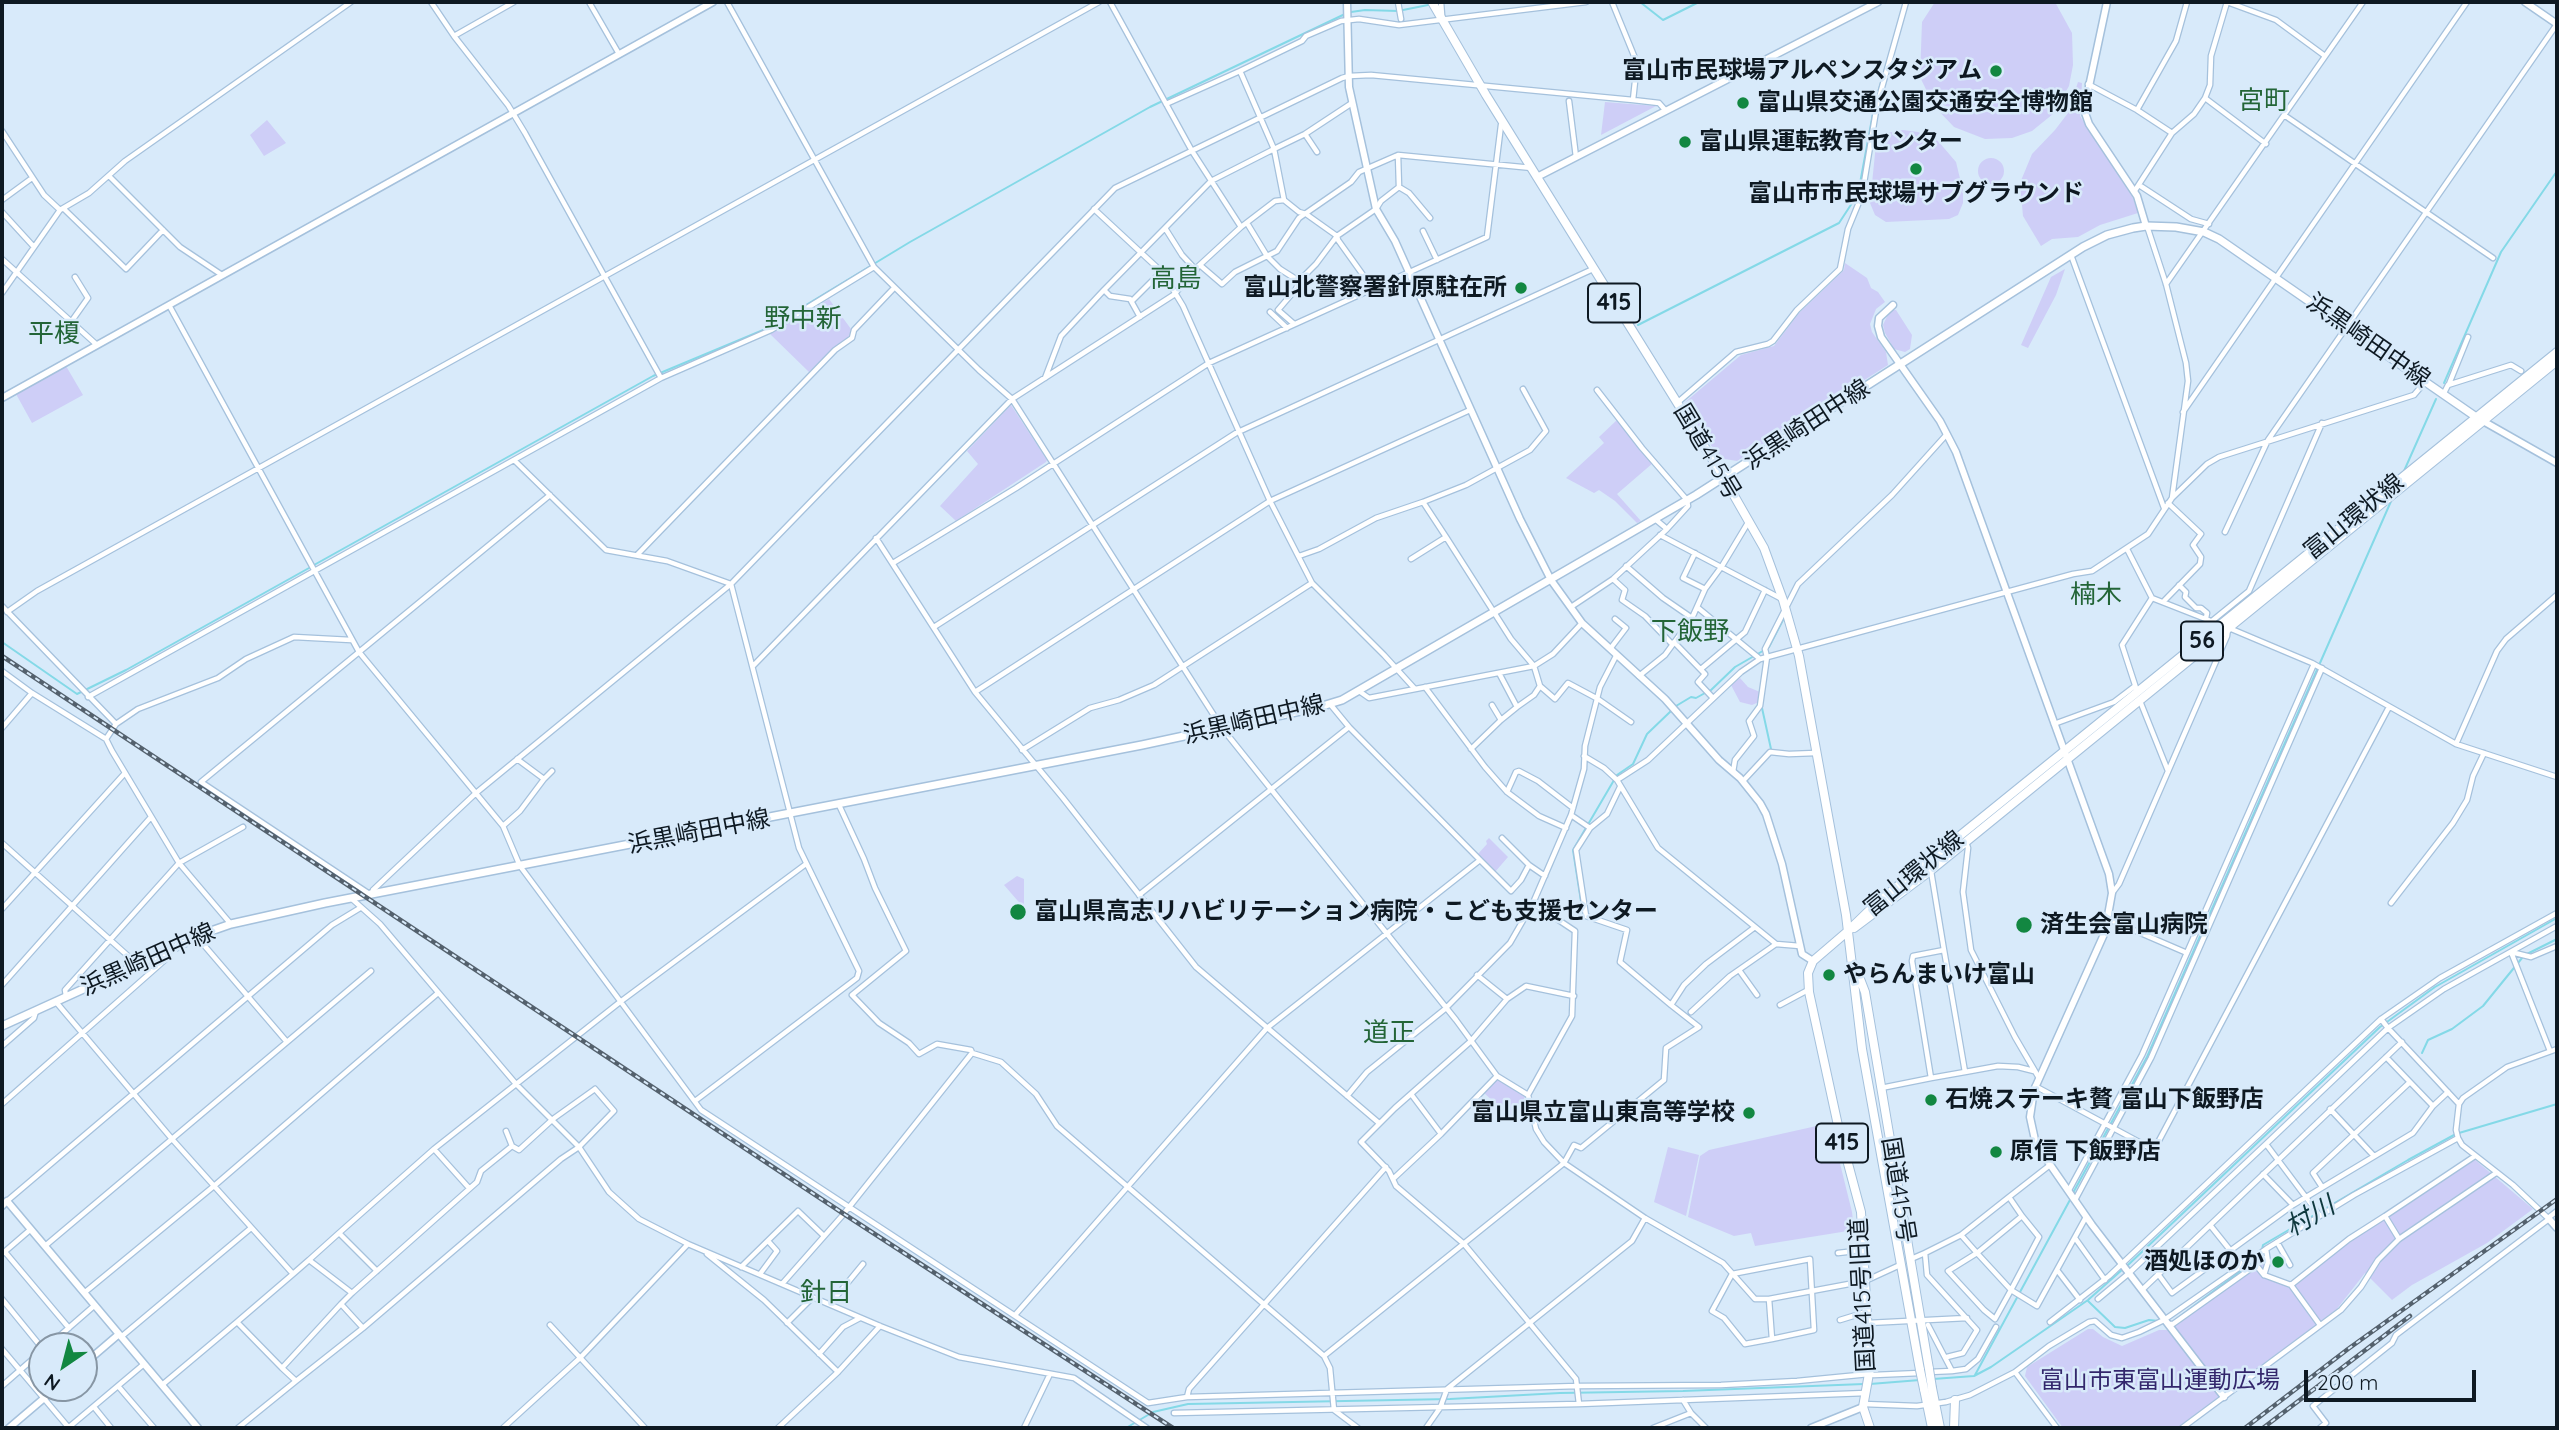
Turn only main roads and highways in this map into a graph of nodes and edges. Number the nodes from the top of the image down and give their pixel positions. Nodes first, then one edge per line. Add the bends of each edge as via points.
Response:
1 (1432, 2) edge
2 (2557, 352) edge
3 (2557, 361) edge
4 (2480, 419) junction
5 (1724, 478) junction
6 (1964, 838) junction
7 (1848, 931) junction
8 (1851, 953) junction
9 (2, 1026) edge
10 (1905, 1262) junction
11 (1955, 1400) road end
12 (1931, 1405) junction
13 (1870, 1428) edge
14 (1931, 1428) edge
15 (1940, 1428) edge
16 (1954, 1428) edge

1 - 5 main road, 国道415号 / 415
2 - 4 main road, 富山環状線 / 56
3 - 4 main road, 富山環状線 / 56
4 - 5 main road, 浜黒崎田中線 via 2219,239 2176,227 2146,226 2107,235 2071,255
4 - 6 main road, 富山環状線 / 56 via 2138,692
5 - 7 main road, 国道415号 / 415 via 1764,548 1785,604
5 - 9 main road, 浜黒崎田中線 via 1329,704 231,924
6 - 7 main road, 富山環状線 / 56
6 - 7 main road, 富山環状線 / 56 via 1930,871
7 - 8 main road, 国道415号 / 415
7 - 13 main road, 国道415号旧道 / 415 via 1813,961 1808,973 1839,1130 1861,1212 1869,1374 1863,1405
8 - 10 main road, 国道415号 / 415 via 1862,1049
8 - 10 main road, 国道415号 / 415 via 1865,992
10 - 12 main road, 国道415号 / 415, bridge via 1920,1322
11 - 16 main road
12 - 14 main road, 国道415号 / 415
12 - 15 main road, 国道415号 / 415

